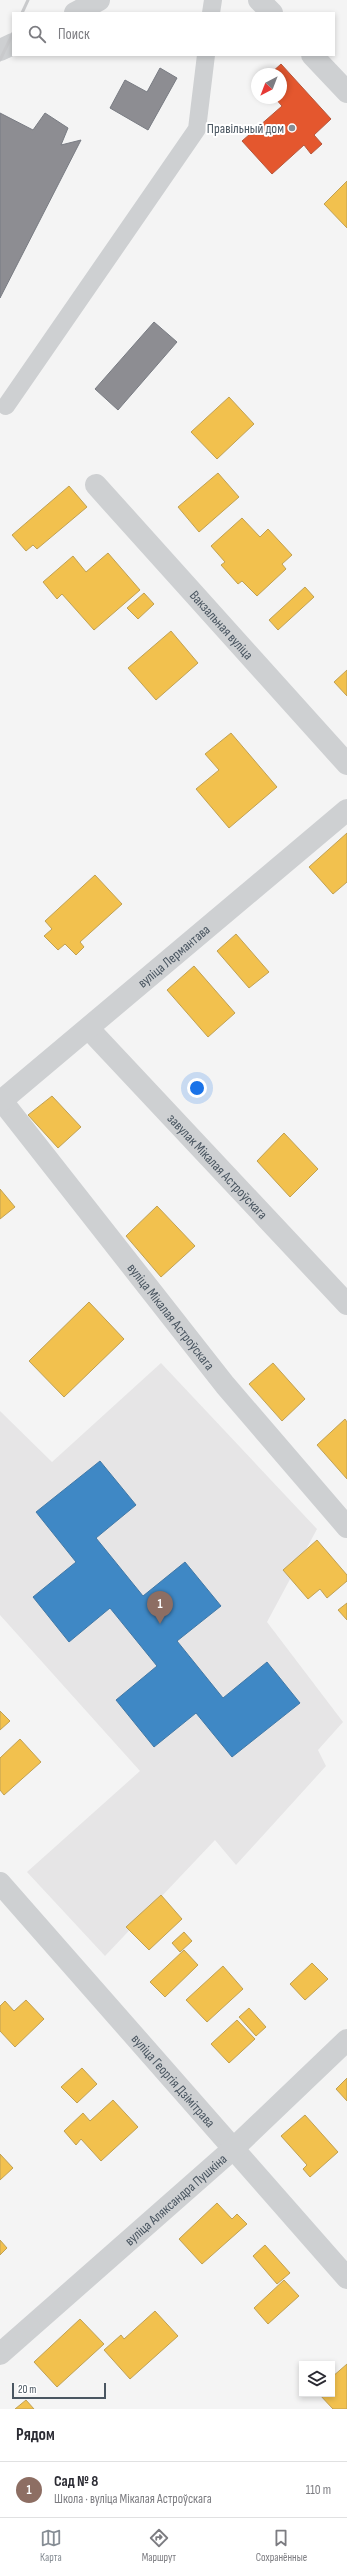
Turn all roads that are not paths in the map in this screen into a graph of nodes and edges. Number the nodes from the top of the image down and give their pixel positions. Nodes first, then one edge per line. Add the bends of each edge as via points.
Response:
1 (99, 0) edge
2 (213, 0) edge
3 (259, 0) edge
4 (77, 12) edge
5 (211, 12) edge
6 (271, 12) edge
7 (12, 44) edge
8 (0, 50) edge
9 (206, 56) edge
10 (313, 56) edge
11 (347, 92) edge
12 (6, 406) dead end
13 (96, 486) dead end
14 (347, 764) edge
15 (347, 810) edge
16 (89, 1029) junction
17 (1, 1102) edge
18 (347, 1304) edge
19 (347, 1527) edge
20 (0, 1883) edge
21 (347, 2040) edge
22 (234, 2148) junction
23 (347, 2278) edge
24 (0, 2354) edge

1 - 4 street
2 - 5 lane
3 - 6 street
7 - 8 street
9 - 12 lane via 197,129
10 - 11 street
13 - 14 street, Вакзальная вуліца
15 - 16 street, вуліца Лермантава
16 - 17 street, вуліца Лермантава
16 - 18 street, завулак Мікалая Астроўскага
17 - 19 street, вуліца Мікалая Астроўскага via 225,1385
20 - 22 street, вуліца Георгія Дзімітрава
21 - 22 street, вуліца Аляксандра Пушкіна
22 - 23 street, вуліца Георгія Дзімітрава
22 - 24 street, вуліца Аляксандра Пушкіна

